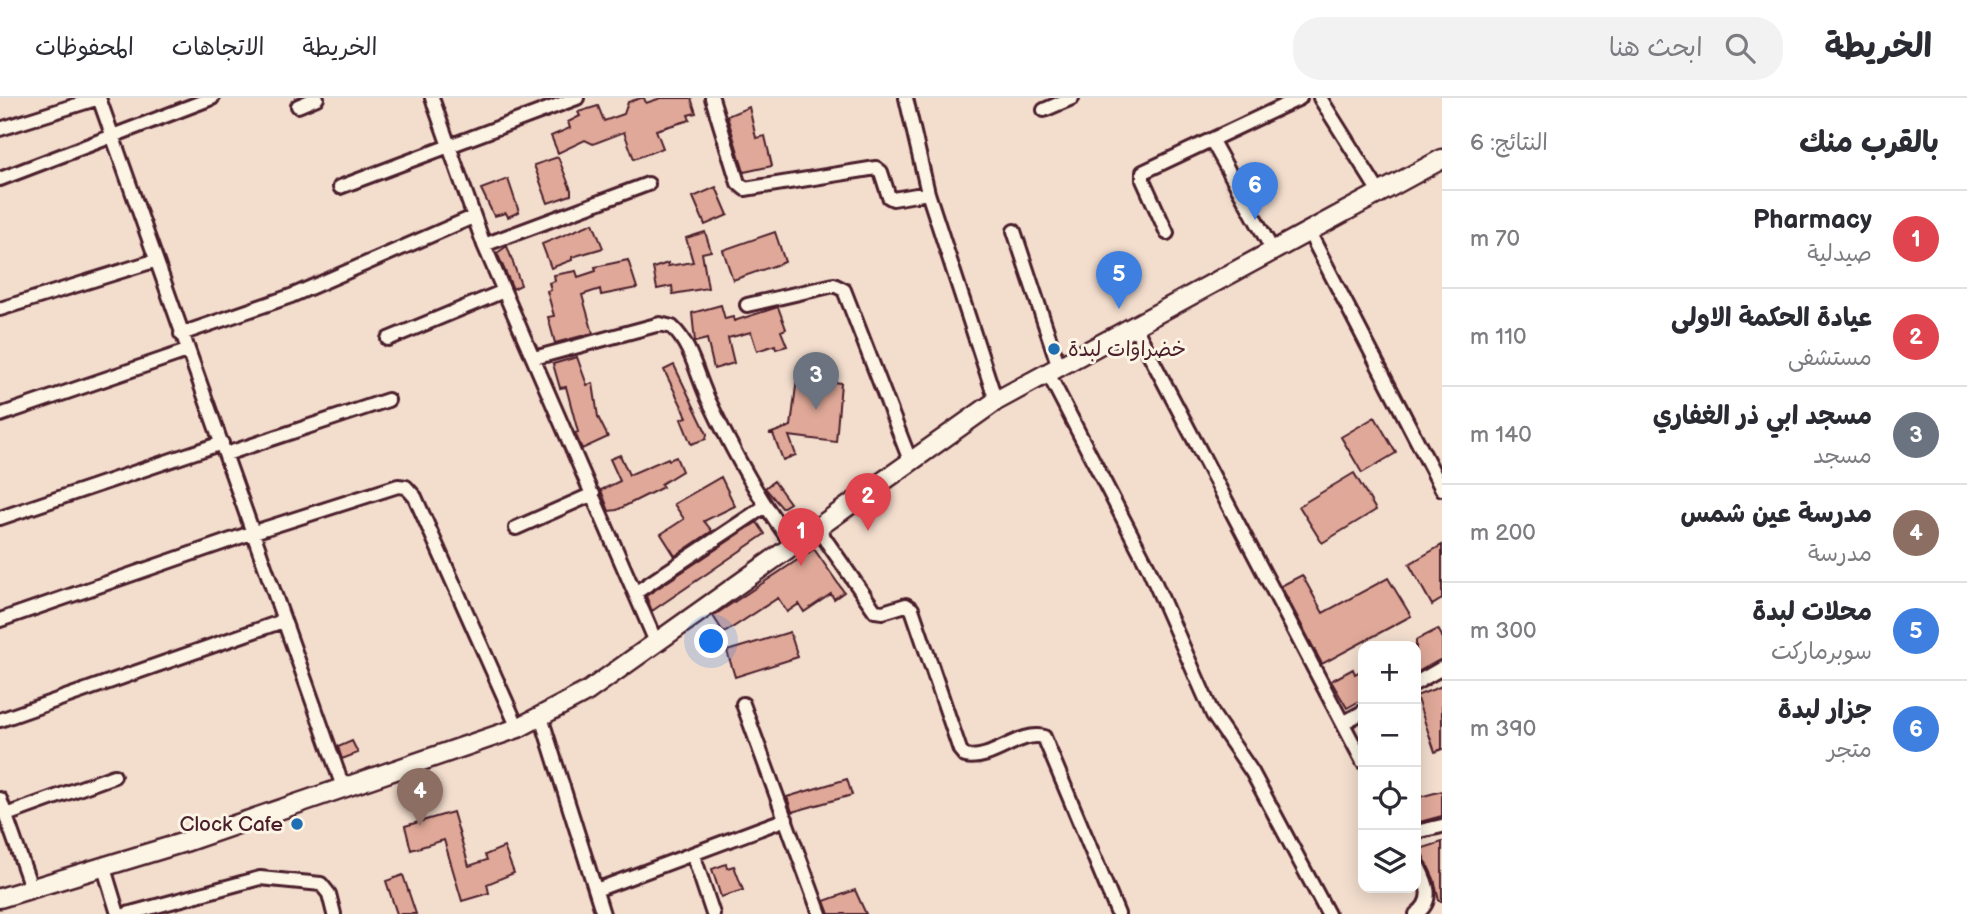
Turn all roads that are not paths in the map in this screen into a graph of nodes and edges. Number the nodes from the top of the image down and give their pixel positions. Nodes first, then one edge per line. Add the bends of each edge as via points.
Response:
1 (99, 98) edge
2 (212, 98) edge
3 (317, 98) edge
4 (432, 98) edge
5 (577, 98) edge
6 (712, 98) edge
7 (906, 98) edge
8 (1072, 98) edge
9 (1300, 98) edge
10 (1320, 98) edge
11 (298, 106) dead end
12 (1044, 110) dead end
13 (0, 129) edge
14 (111, 138) junction
15 (1212, 141) junction
16 (448, 146) junction
17 (1442, 159) edge
18 (0, 179) edge
19 (649, 184) dead end
20 (340, 187) dead end
21 (1379, 192) junction
22 (928, 193) junction
23 (473, 217) junction
24 (1014, 231) dead end
25 (1310, 232) junction
26 (1167, 233) dead end
27 (484, 245) junction
28 (1273, 251) junction
29 (155, 261) junction
30 (504, 291) junction
31 (747, 304) dead end
32 (0, 309) edge
33 (1134, 325) junction
34 (181, 334) junction
35 (388, 339) dead end
36 (187, 351) junction
37 (534, 358) junction
38 (1054, 370) junction
39 (388, 400) dead end
40 (996, 401) junction
41 (0, 415) edge
42 (224, 449) junction
43 (911, 463) junction
44 (1442, 489) edge
45 (593, 494) junction
46 (764, 508) junction
47 (0, 518) edge
48 (516, 528) dead end
49 (818, 529) junction
50 (254, 532) junction
51 (794, 546) junction
52 (635, 593) junction
53 (0, 620) edge
54 (283, 621) junction
55 (656, 642) junction
56 (1442, 668) edge
57 (1421, 680) edge
58 (743, 704) dead end
59 (1358, 715) edge
60 (541, 717) junction
61 (0, 720) edge
62 (1343, 723) junction
63 (517, 728) junction
64 (1358, 752) edge
65 (114, 776) dead end
66 (343, 787) junction
67 (0, 799) edge
68 (6, 815) junction
69 (786, 820) junction
70 (1442, 826) edge
71 (1421, 831) edge
72 (693, 854) junction
73 (104, 868) junction
74 (1421, 872) edge
75 (32, 890) junction
76 (596, 890) junction
77 (0, 898) edge
78 (118, 914) edge
79 (127, 914) edge
80 (334, 914) edge
81 (603, 914) edge
82 (713, 914) edge
83 (820, 914) edge
84 (1118, 914) edge
85 (1328, 914) edge
86 (1416, 914) edge

1 - 13 street
1 - 14 street
2 - 14 street
3 - 11 street
4 - 16 street
5 - 16 street
6 - 22 street via 738,183 745,189 876,168 889,197
7 - 22 street
8 - 12 street
9 - 15 street
10 - 21 street
14 - 18 street
14 - 29 street
15 - 26 street via 1143,172
15 - 28 street
16 - 20 street
16 - 23 street
17 - 21 street
19 - 27 street
21 - 25 street
22 - 40 street
23 - 27 street
23 - 34 street via 291,296
24 - 38 street
25 - 28 street
25 - 44 street
27 - 30 street
28 - 33 street
29 - 32 street
29 - 34 street
30 - 35 street
30 - 37 street
31 - 43 street via 834,285 844,290
33 - 38 street
33 - 62 street
34 - 36 street
36 - 41 street
36 - 42 street
37 - 45 street
37 - 46 street via 660,324 672,327
38 - 40 street
38 - 85 street via 1213,715 1252,772
39 - 42 street
40 - 43 street
42 - 47 street
42 - 50 street
43 - 49 street
45 - 48 street
45 - 52 street
46 - 51 street
46 - 52 street
49 - 51 street
49 - 84 street via 875,611 906,605 912,609 965,756 985,755 1032,737 1044,737
50 - 53 street
50 - 54 street
50 - 63 street via 398,486 411,491
51 - 55 street
52 - 55 street
54 - 61 street
54 - 66 street
55 - 60 street
56 - 57 street
58 - 69 street
59 - 62 street
60 - 63 street
60 - 76 street
62 - 64 street
63 - 66 street
65 - 68 street
66 - 73 street
67 - 68 street
68 - 75 street
69 - 72 street
69 - 83 street
70 - 71 street
72 - 76 street
72 - 82 street
73 - 75 street
73 - 78 street
74 - 86 street via 1428,895 1425,908
75 - 77 street
76 - 81 street
79 - 80 street via 266,877 321,884

